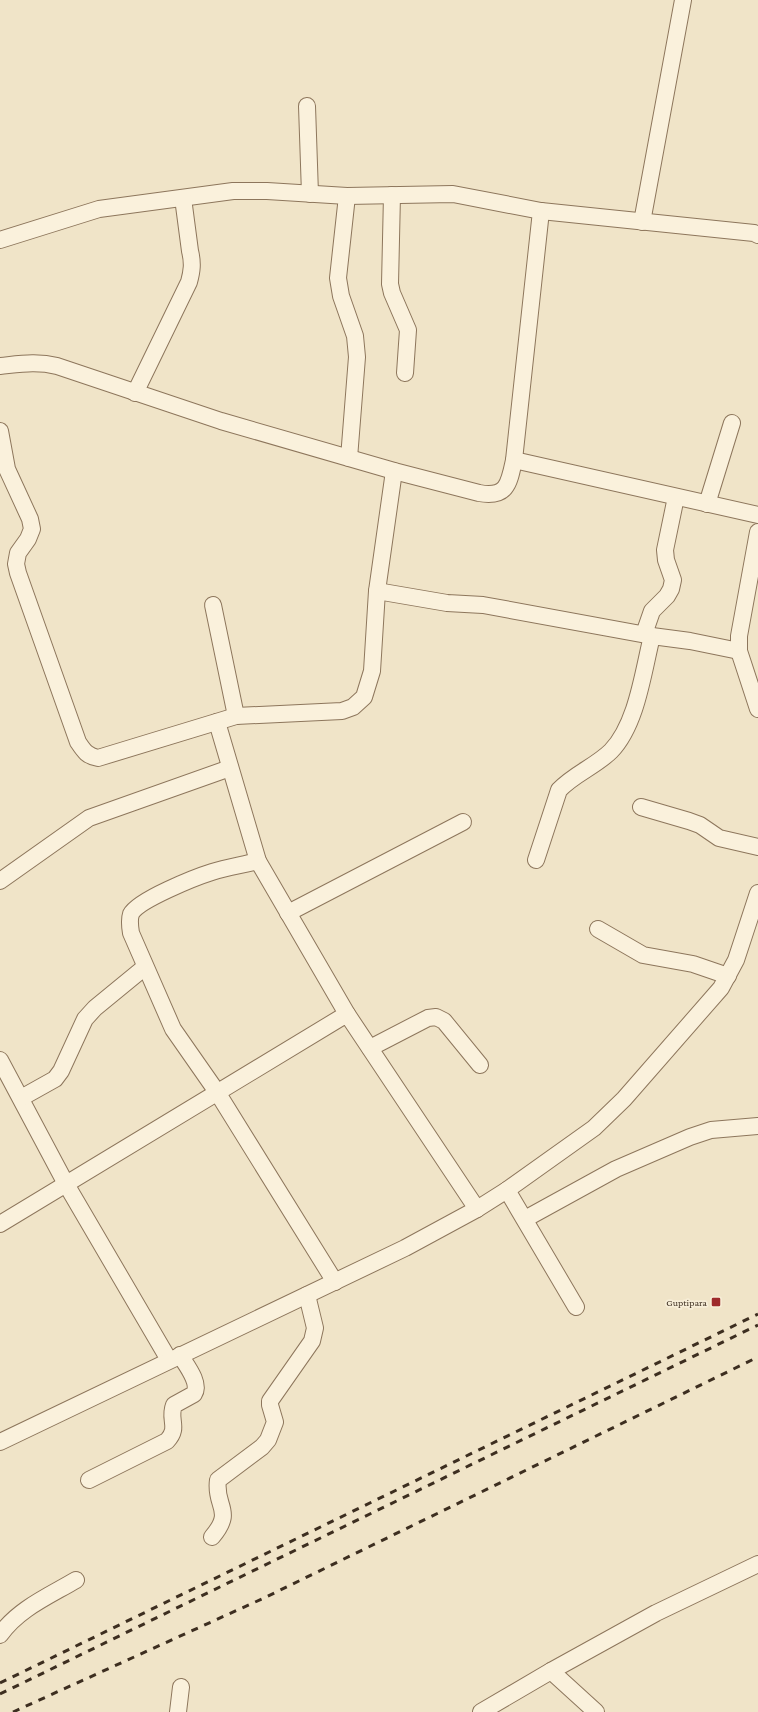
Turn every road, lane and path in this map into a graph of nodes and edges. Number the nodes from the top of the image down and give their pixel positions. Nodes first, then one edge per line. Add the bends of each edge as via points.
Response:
1 (683, 0) edge
2 (307, 106) dead end
3 (310, 194) junction
4 (392, 194) junction
5 (347, 196) junction
6 (183, 198) junction
7 (541, 211) junction
8 (642, 222) junction
9 (758, 235) edge
10 (0, 240) edge
11 (0, 366) edge
12 (406, 372) dead end
13 (135, 393) junction
14 (732, 422) dead end
15 (0, 431) edge
16 (349, 458) junction
17 (514, 460) junction
18 (394, 471) junction
19 (676, 497) junction
20 (706, 504) junction
21 (758, 515) edge
22 (758, 532) edge
23 (377, 590) junction
24 (214, 605) dead end
25 (648, 635) junction
26 (739, 652) junction
27 (753, 683) edge
28 (758, 709) edge
29 (236, 716) junction
30 (217, 722) junction
31 (230, 768) junction
32 (641, 807) dead end
33 (463, 822) dead end
34 (758, 847) edge
35 (536, 860) dead end
36 (258, 862) junction
37 (0, 881) edge
38 (758, 893) edge
39 (288, 913) junction
40 (598, 929) dead end
41 (145, 967) junction
42 (728, 976) junction
43 (347, 1014) junction
44 (370, 1048) junction
45 (1, 1063) edge
46 (480, 1066) dead end
47 (217, 1092) junction
48 (21, 1098) junction
49 (758, 1126) edge
50 (66, 1184) junction
51 (507, 1190) junction
52 (477, 1209) junction
53 (525, 1219) junction
54 (0, 1224) edge
55 (335, 1282) junction
56 (308, 1295) junction
57 (576, 1307) dead end
58 (175, 1358) junction
59 (0, 1442) edge
60 (89, 1480) dead end
61 (212, 1536) dead end
62 (758, 1564) edge
63 (76, 1580) dead end
64 (0, 1636) edge
65 (551, 1671) junction
66 (181, 1687) dead end
67 (178, 1712) edge
68 (481, 1712) edge
69 (596, 1712) edge

1 - 8 street
2 - 3 street
3 - 5 street
3 - 6 street via 245,191
4 - 5 street
4 - 7 street via 453,194
4 - 12 street via 390,284 408,330
5 - 16 street via 338,278 341,296 355,336 356,357
6 - 10 street via 99,209
6 - 13 street via 192,270 189,282
7 - 8 street
7 - 17 street
8 - 9 street
11 - 13 street via 44,363
13 - 16 street
14 - 20 street
15 - 30 street via 7,470 30,519 32,529 18,553 18,573 78,742 84,752 98,758
16 - 18 street
17 - 18 street via 511,478 506,488 500,493 490,495
17 - 19 street
18 - 23 street
19 - 20 street
19 - 25 street via 665,550 673,580 667,596 652,611
20 - 21 street
22 - 26 street via 739,636
23 - 25 street via 447,603 483,605
23 - 29 street via 372,671 364,697 353,707 342,711
24 - 29 street
25 - 26 street
25 - 35 street via 632,716 626,731 610,752 559,790
26 - 27 street
27 - 28 street
29 - 30 street
30 - 31 street
31 - 36 street
31 - 37 street via 89,818
32 - 34 street via 700,825 720,838
33 - 39 street
36 - 39 street
36 - 41 street via 197,877 145,901 136,908 130,921 131,933
38 - 42 street via 736,960
39 - 43 street
40 - 42 street via 643,955 693,964
41 - 47 street via 173,1030
41 - 48 street via 95,1008 86,1019 62,1071 55,1079
42 - 51 street via 711,1000 608,1115 594,1128
43 - 44 street
43 - 47 street
44 - 46 street via 428,1018 436,1017 444,1021
44 - 52 street
45 - 48 street
47 - 50 street
47 - 55 street
48 - 50 street
49 - 53 street via 711,1130 690,1137 621,1167
50 - 54 street
50 - 58 street
51 - 52 street
51 - 53 street
52 - 55 street
53 - 57 street
55 - 56 street
56 - 58 street
56 - 61 street via 315,1328 312,1341 270,1401 276,1422 268,1440 218,1480 224,1517 221,1526
58 - 59 street
58 - 60 street via 197,1388 194,1394 174,1405 172,1413 175,1427 172,1435 166,1441
62 - 65 street via 675,1603
63 - 64 street via 21,1612
65 - 68 street
65 - 69 street
66 - 67 street

